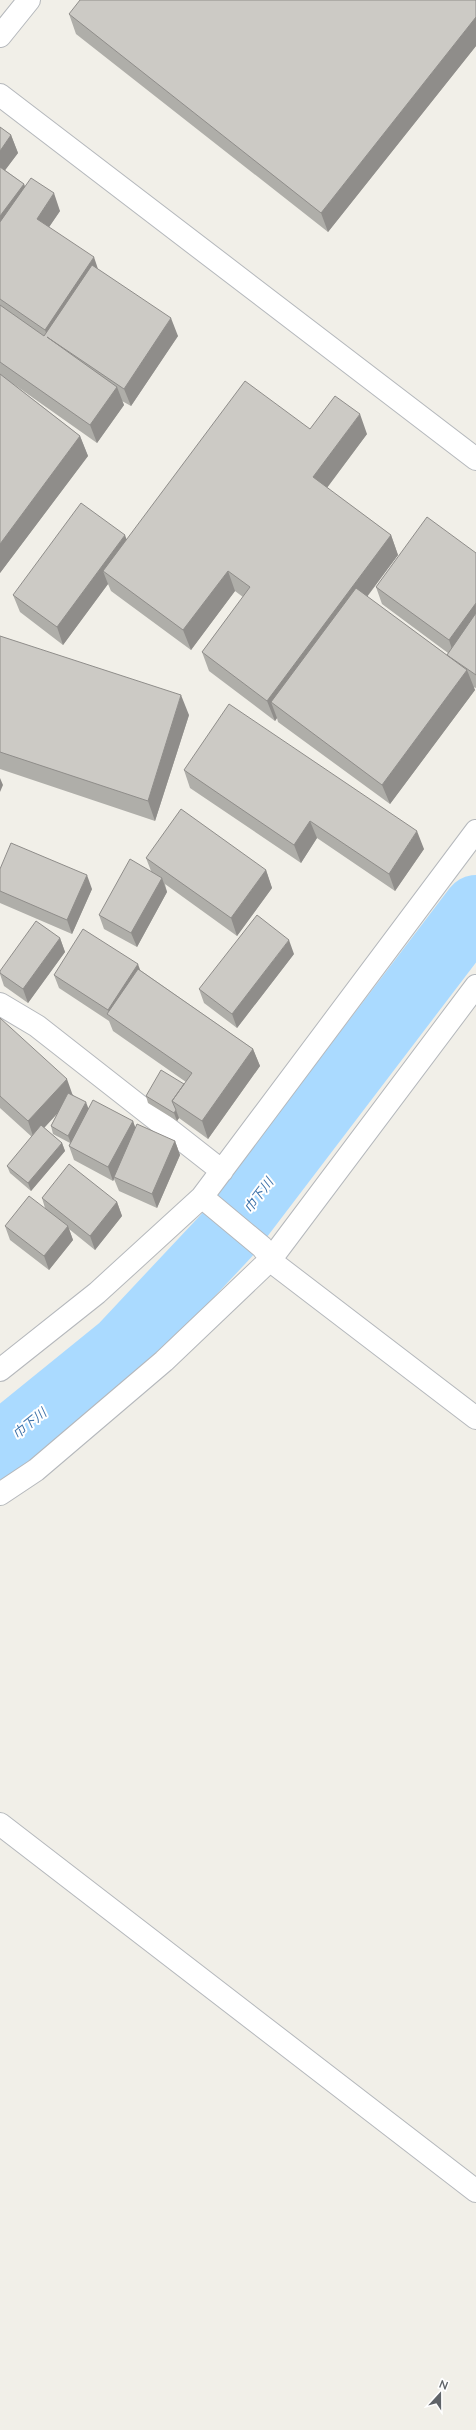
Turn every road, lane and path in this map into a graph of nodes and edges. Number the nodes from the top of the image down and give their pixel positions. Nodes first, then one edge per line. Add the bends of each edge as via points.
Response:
1 (29, 0) edge
2 (0, 36) edge
3 (0, 95) edge
4 (476, 459) edge
5 (476, 831) edge
6 (476, 986) edge
7 (0, 1004) edge
8 (222, 1171) junction
9 (206, 1201) junction
10 (267, 1253) junction
11 (0, 1370) edge
12 (476, 1418) edge
13 (0, 1494) edge
14 (0, 1824) edge
15 (476, 2191) edge

1 - 2 street
3 - 4 street
5 - 8 street
6 - 10 street
7 - 8 street via 37,1026
8 - 9 street
9 - 10 street
9 - 11 street
10 - 12 street
10 - 13 street via 164,1361 36,1470
14 - 15 street

